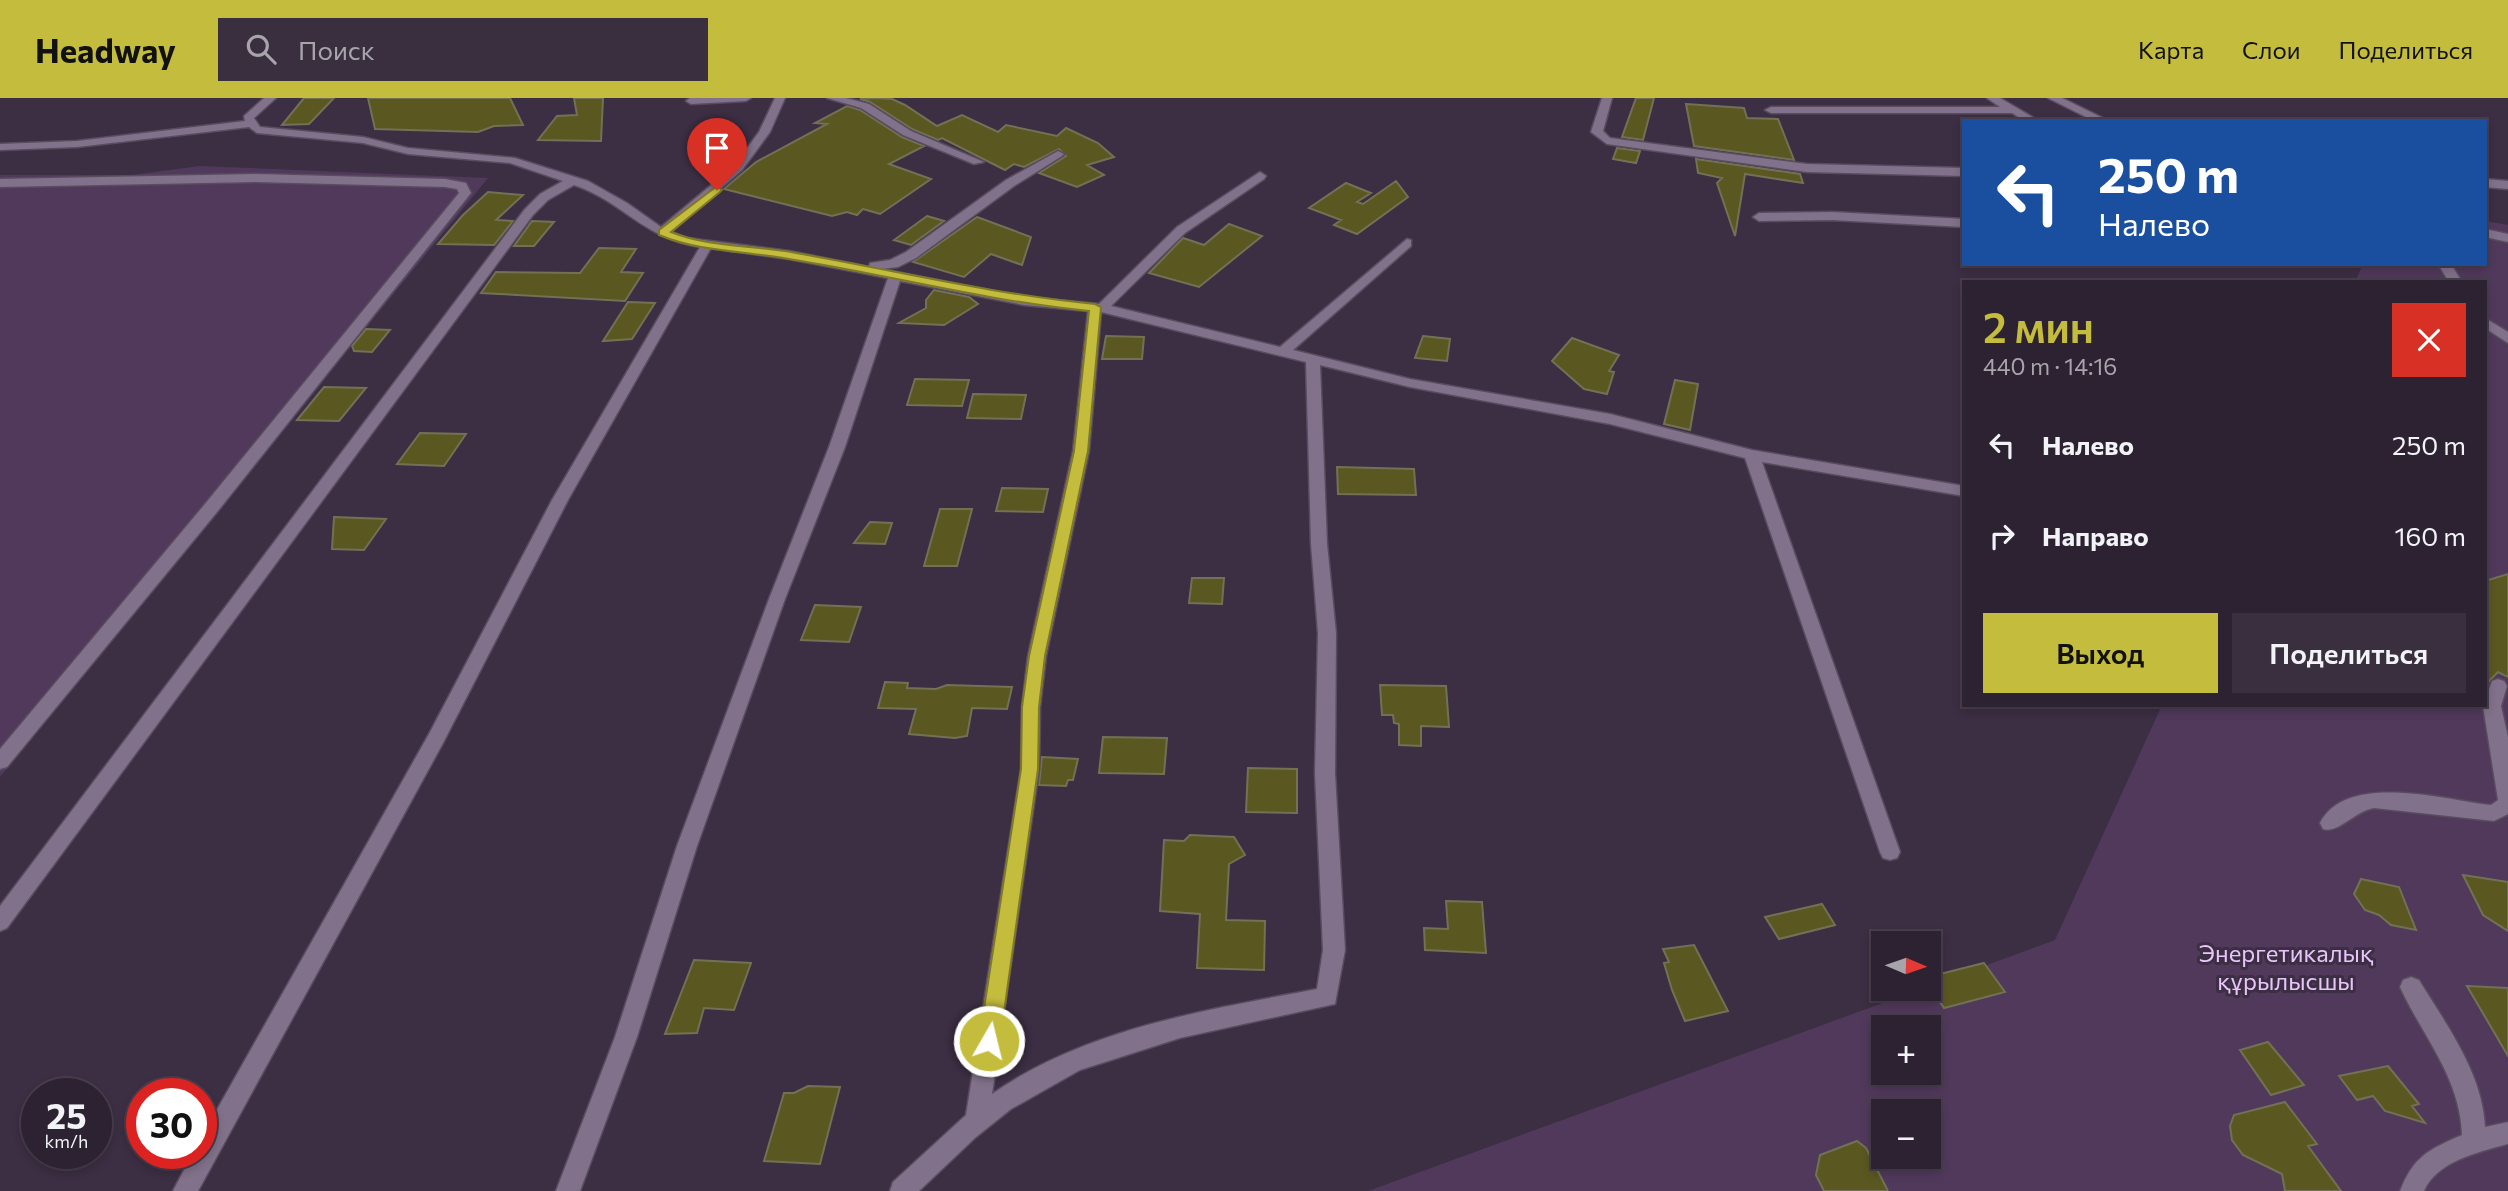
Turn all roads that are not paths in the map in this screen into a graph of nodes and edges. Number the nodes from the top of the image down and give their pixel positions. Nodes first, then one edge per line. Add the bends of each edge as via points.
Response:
1 (271, 98) edge
2 (746, 98) edge
3 (780, 98) edge
4 (832, 98) edge
5 (1607, 98) edge
6 (1992, 98) edge
7 (2053, 98) edge
8 (691, 101) dead end
9 (1771, 110) dead end
10 (2014, 110) junction
11 (2030, 119) edge
12 (2100, 119) edge
13 (250, 124) junction
14 (0, 147) edge
15 (1058, 154) dead end
16 (978, 162) dead end
17 (1962, 172) edge
18 (1260, 176) dead end
19 (574, 180) junction
20 (0, 183) edge
21 (2487, 183) edge
22 (2508, 186) edge
23 (1759, 217) dead end
24 (1962, 223) edge
25 (663, 232) junction
26 (2487, 233) edge
27 (2508, 238) edge
28 (1407, 243) dead end
29 (707, 245) junction
30 (857, 267) junction
31 (895, 275) junction
32 (1099, 308) junction
33 (2487, 324) edge
34 (2503, 336) edge
35 (2508, 347) edge
36 (1282, 352) junction
37 (1313, 359) junction
38 (1752, 455) junction
39 (1962, 491) edge
40 (2497, 686) edge
41 (0, 762) edge
42 (2330, 822) dead end
43 (1890, 852) dead end
44 (0, 922) edge
45 (2410, 988) dead end
46 (977, 1121) junction
47 (2508, 1133) edge
48 (2473, 1141) junction
49 (185, 1191) edge
50 (568, 1191) edge
51 (902, 1191) edge
52 (2412, 1191) edge

1 - 13 street via 247,118
2 - 8 street
3 - 25 street via 764,132 738,168
4 - 16 street via 865,106 907,133
5 - 17 street via 1597,132 1607,141 1807,168
6 - 10 street
7 - 12 street
9 - 10 street
10 - 11 street
13 - 14 street via 77,144
13 - 19 street via 257,130 511,160
15 - 30 street via 901,260
18 - 32 street via 1181,230
19 - 25 street
19 - 44 street via 544,197 529,212
20 - 41 street via 296,179 445,183 462,186 465,193
21 - 22 street
23 - 24 street
25 - 29 street
26 - 27 street
28 - 36 street
29 - 30 street
29 - 49 street via 560,500 436,738
30 - 31 street
31 - 32 street via 1024,301
31 - 50 street via 837,447 687,846 626,1037
32 - 36 street
32 - 46 street via 1081,451 1037,656 1030,769
33 - 34 street
34 - 35 street
36 - 37 street
37 - 38 street via 1410,383 1610,419
37 - 46 street via 1318,544 1327,633 1325,773 1334,950 1327,997 1139,1039 1090,1055 1040,1077
38 - 39 street
38 - 43 street
40 - 42 street via 2491,706 2508,803 2494,813 2365,801 2346,808
45 - 48 street via 2445,1043 2463,1085 2475,1125
46 - 51 street
47 - 48 street
48 - 52 street via 2421,1168

